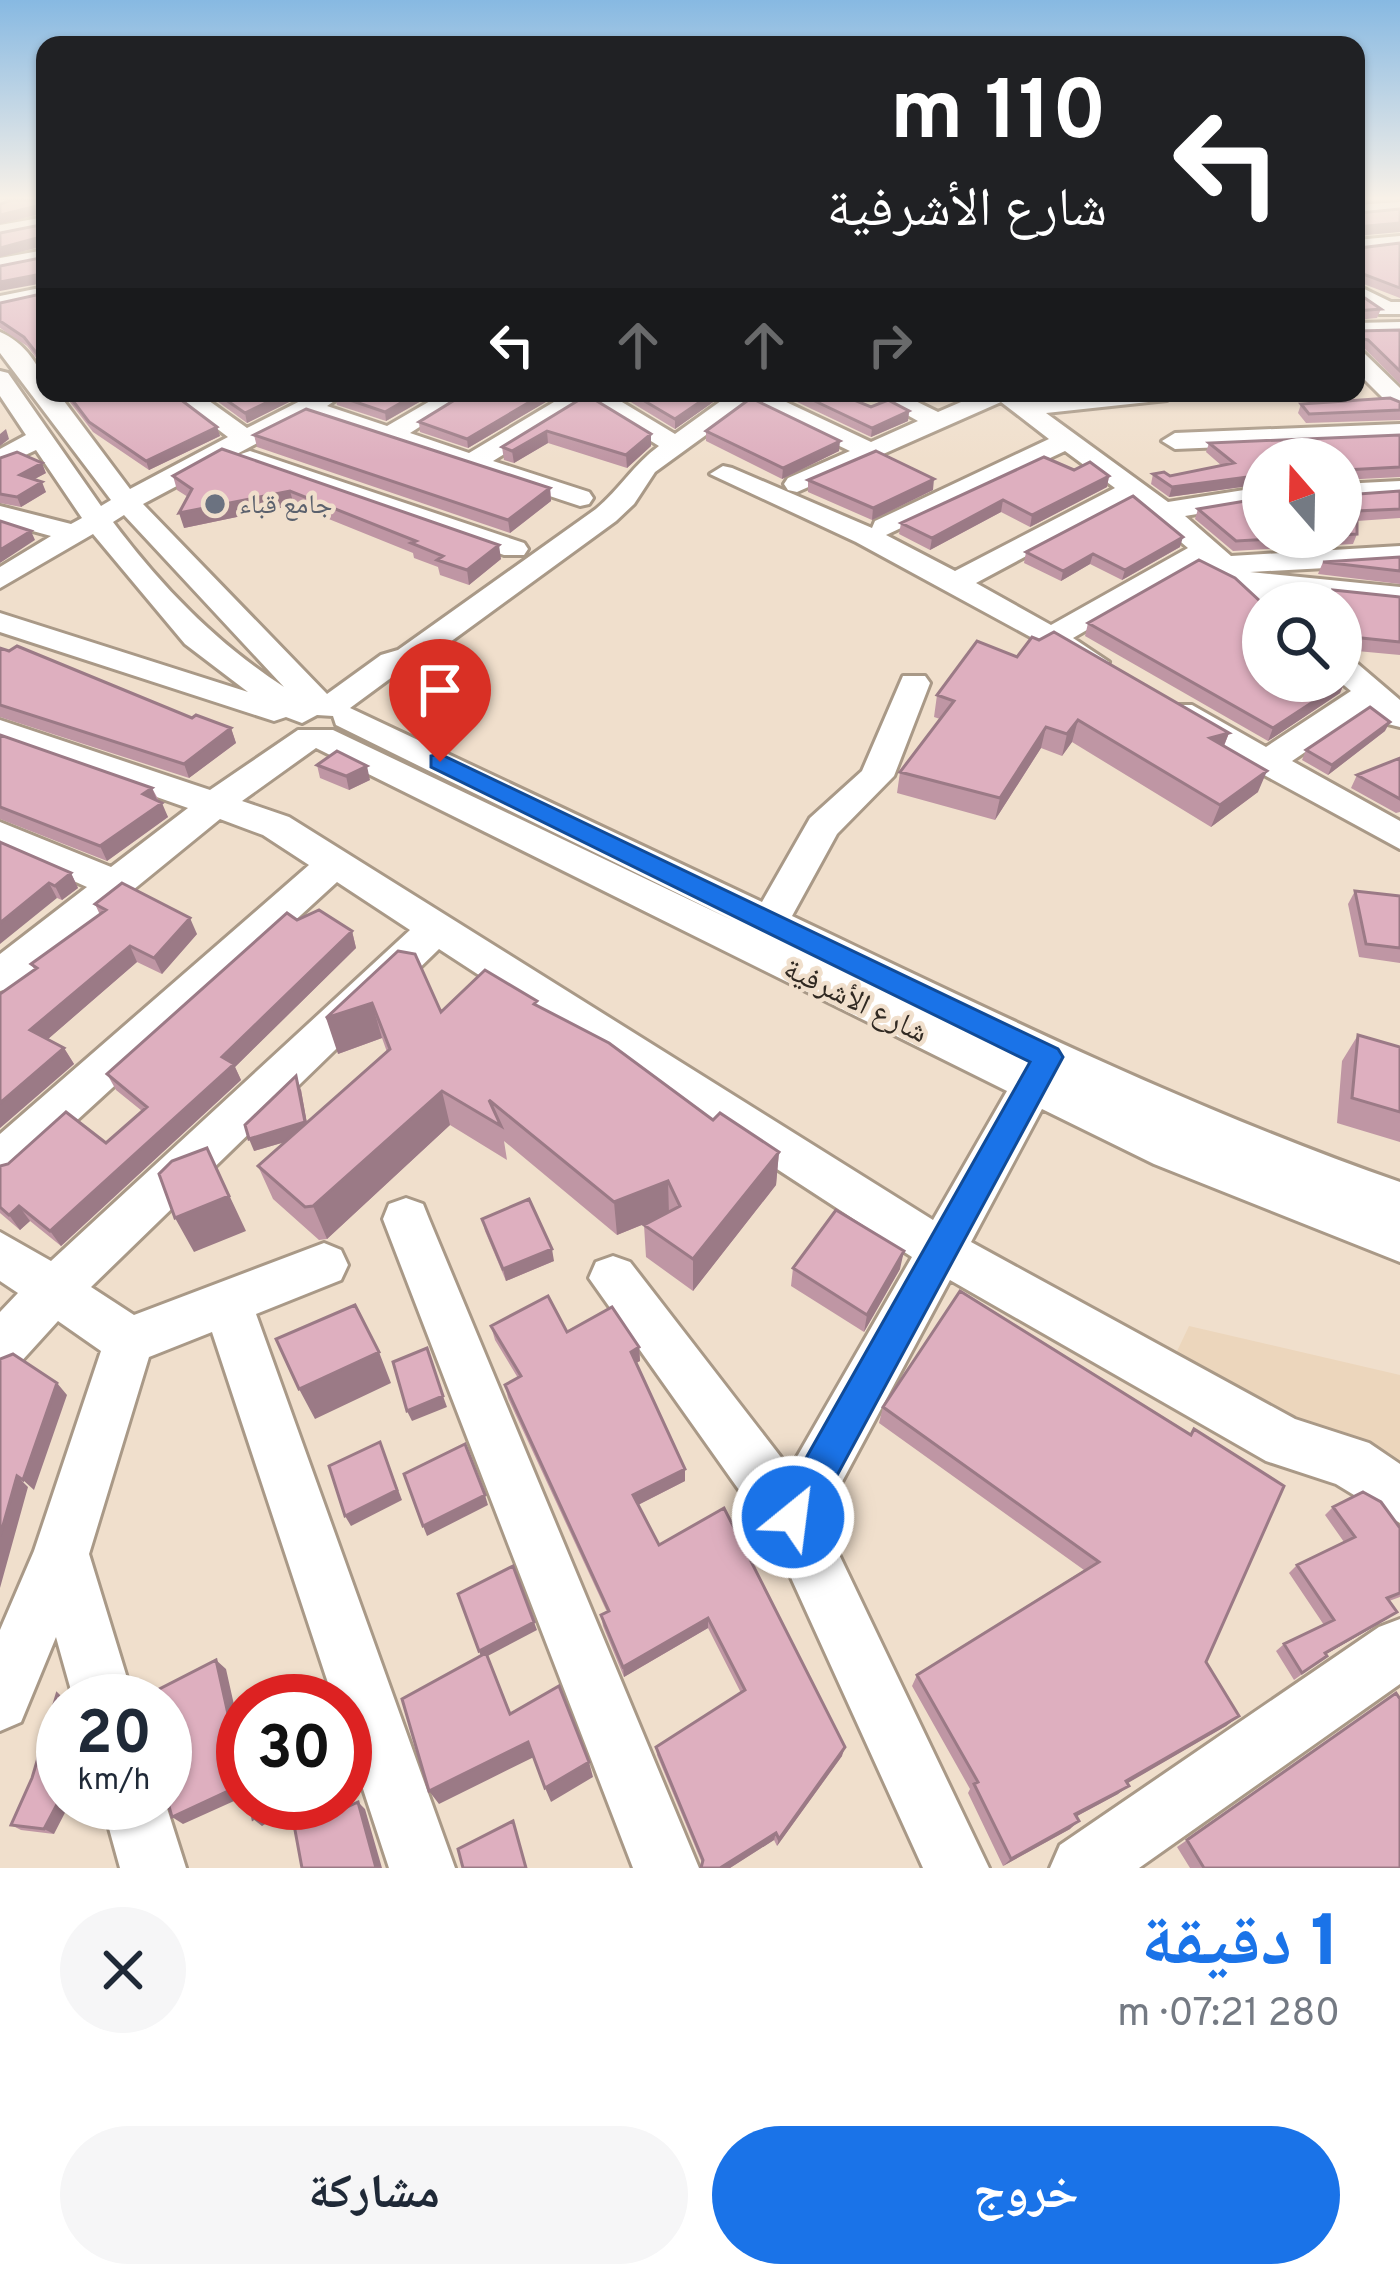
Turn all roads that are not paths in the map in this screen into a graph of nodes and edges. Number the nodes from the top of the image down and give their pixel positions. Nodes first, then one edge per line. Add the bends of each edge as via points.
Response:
1 (36, 294) edge
2 (1365, 296) edge
3 (0, 302) edge
4 (1400, 308) edge
5 (1400, 328) edge
6 (1365, 330) edge
7 (0, 339) edge
8 (36, 370) edge
9 (1372, 373) edge
10 (0, 378) edge
11 (1400, 400) edge
12 (58, 402) edge
13 (191, 402) edge
14 (313, 402) edge
15 (328, 402) edge
16 (446, 402) edge
17 (573, 402) edge
18 (603, 402) edge
19 (710, 402) edge
20 (736, 402) edge
21 (767, 402) edge
22 (899, 402) edge
23 (996, 402) edge
24 (1013, 402) edge
25 (1121, 402) edge
26 (722, 412) junction
27 (941, 422) junction
28 (1160, 430) junction
29 (1400, 432) edge
30 (389, 435) junction
31 (40, 437) junction
32 (1067, 440) junction
33 (234, 443) junction
34 (674, 444) junction
35 (872, 452) junction
36 (0, 459) edge
37 (472, 462) junction
38 (1215, 470) edge
39 (723, 474) dead end
40 (797, 484) dead end
41 (1133, 489) junction
42 (1400, 489) edge
43 (1362, 491) edge
44 (580, 498) dead end
45 (1242, 498) edge
46 (126, 502) junction
47 (1163, 511) junction
48 (0, 514) edge
49 (885, 527) dead end
50 (86, 528) junction
51 (1400, 555) edge
52 (1224, 565) junction
53 (0, 579) edge
54 (958, 581) junction
55 (1244, 582) edge
56 (1400, 596) edge
57 (0, 622) edge
58 (1051, 638) junction
59 (410, 657) junction
60 (914, 683) dead end
61 (1362, 684) edge
62 (384, 685) junction
63 (1390, 707) edge
64 (319, 719) junction
65 (0, 730) edge
66 (398, 742) junction
67 (1267, 762) junction
68 (214, 806) junction
69 (0, 834) edge
70 (1400, 837) edge
71 (335, 863) junction
72 (116, 884) junction
73 (437, 928) junction
74 (763, 935) junction
75 (1, 975) edge
76 (1040, 1072) junction
77 (0, 1162) edge
78 (1400, 1202) edge
79 (406, 1219) dead end
80 (1400, 1241) edge
81 (942, 1251) junction
82 (0, 1253) edge
83 (324, 1264) dead end
84 (613, 1278) dead end
85 (54, 1290) junction
86 (226, 1300) junction
87 (129, 1341) junction
88 (0, 1348) edge
89 (1400, 1496) edge
90 (793, 1517) junction
91 (61, 1553) junction
92 (1400, 1648) edge
93 (96, 1674) edge
94 (0, 1701) edge
95 (142, 1830) edge
96 (153, 1868) edge
97 (422, 1868) edge
98 (666, 1868) edge
99 (956, 1868) edge
100 (1083, 1868) edge

1 - 3 street
2 - 4 street
5 - 6 street
7 - 8 street, شارع الأشرفية
9 - 11 street
10 - 31 street, شارع الأشرفية
12 - 46 street, شارع الأشرفية
13 - 33 street
14 - 33 street
15 - 30 street
16 - 30 street
17 - 37 street
18 - 34 street
19 - 26 street
20 - 26 street
21 - 35 street
22 - 27 street
23 - 27 street
24 - 32 street
25 - 28 street
26 - 34 street
27 - 35 street
28 - 29 street
28 - 38 street
30 - 37 street
31 - 36 street
31 - 50 street, شارع الأشرفية
32 - 41 street
32 - 49 street
33 - 46 street
33 - 59 street via 514,549 410,635
34 - 59 street via 606,515
35 - 40 street
37 - 44 street
39 - 54 street
41 - 47 street
41 - 54 street
42 - 43 street
45 - 47 street
46 - 50 street
46 - 64 street, شارع الأشرفية
47 - 52 street
48 - 50 street
50 - 53 street
50 - 64 street, شارع الأشرفية via 199,640
51 - 52 street
52 - 55 street
52 - 56 street
52 - 58 street
54 - 58 street
57 - 64 street
58 - 67 street
59 - 62 street
59 - 64 street via 392,662
60 - 74 street via 877,776 823,827
61 - 63 street
62 - 64 street
62 - 66 street
63 - 67 street
64 - 66 street, شارع الأشرفية
64 - 68 street
64 - 74 street, شارع الأشرفية
65 - 68 street
66 - 74 street, شارع الأشرفية
67 - 70 street
68 - 71 street via 276,826
68 - 72 street
69 - 72 street
71 - 73 street
71 - 77 street
72 - 75 street
73 - 81 street
73 - 85 street
74 - 76 street, شارع الأشرفية
76 - 78 street, شارع الأشرفية
76 - 80 street, شارع الأشرفية via 1170,1151
76 - 81 street
79 - 98 street
81 - 89 street via 1285,1442 1350,1462
81 - 90 street
82 - 85 street
83 - 86 street
84 - 90 street
85 - 87 street
85 - 88 street
86 - 87 street
86 - 97 street
87 - 91 street
90 - 99 street
91 - 93 street
91 - 94 street
92 - 100 street
95 - 96 street

